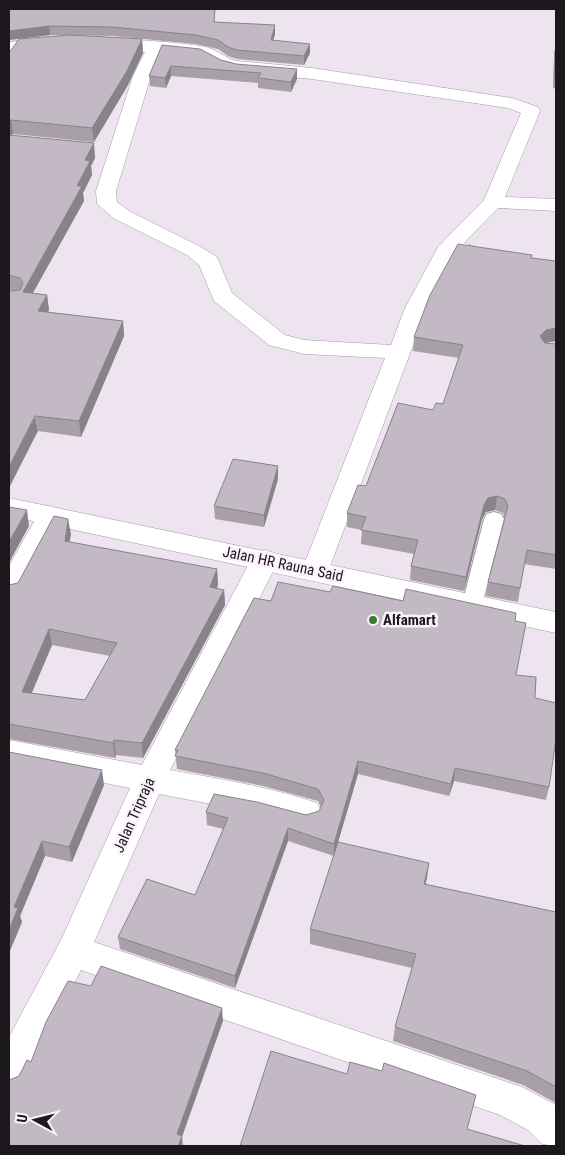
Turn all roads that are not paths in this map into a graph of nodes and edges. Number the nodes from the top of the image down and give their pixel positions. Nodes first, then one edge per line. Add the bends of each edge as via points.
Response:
1 (66, 42) edge
2 (89, 42) edge
3 (157, 46) junction
4 (9, 47) edge
5 (493, 202) junction
6 (556, 205) edge
7 (449, 247) junction
8 (488, 253) edge
9 (399, 352) junction
10 (9, 507) edge
11 (50, 515) junction
12 (494, 519) dead end
13 (265, 560) junction
14 (316, 570) junction
15 (9, 590) edge
16 (472, 605) junction
17 (556, 623) edge
18 (9, 752) edge
19 (150, 779) junction
20 (306, 813) edge
21 (73, 951) junction
22 (9, 1074) edge
23 (556, 1131) edge

1 - 4 street
2 - 3 street
3 - 5 street via 205,52 229,66 285,70 521,106 531,111
3 - 9 street via 109,151 107,204 209,262 222,296 276,340 304,347
5 - 6 street
5 - 7 street
7 - 8 street
7 - 9 street via 416,308
9 - 14 street
10 - 11 street, Jalan HR Rauna Said
11 - 13 street, Jalan HR Rauna Said
11 - 15 street
12 - 16 lane
13 - 14 street, Jalan HR Rauna Said
13 - 19 street, Jalan Tripraja
14 - 16 street, Jalan HR Rauna Said
16 - 17 street, Jalan HR Rauna Said
18 - 19 street
19 - 20 street
19 - 21 street, Jalan Tripraja
21 - 22 street, Jalan Tripraja
21 - 23 street via 509,1100 541,1117

